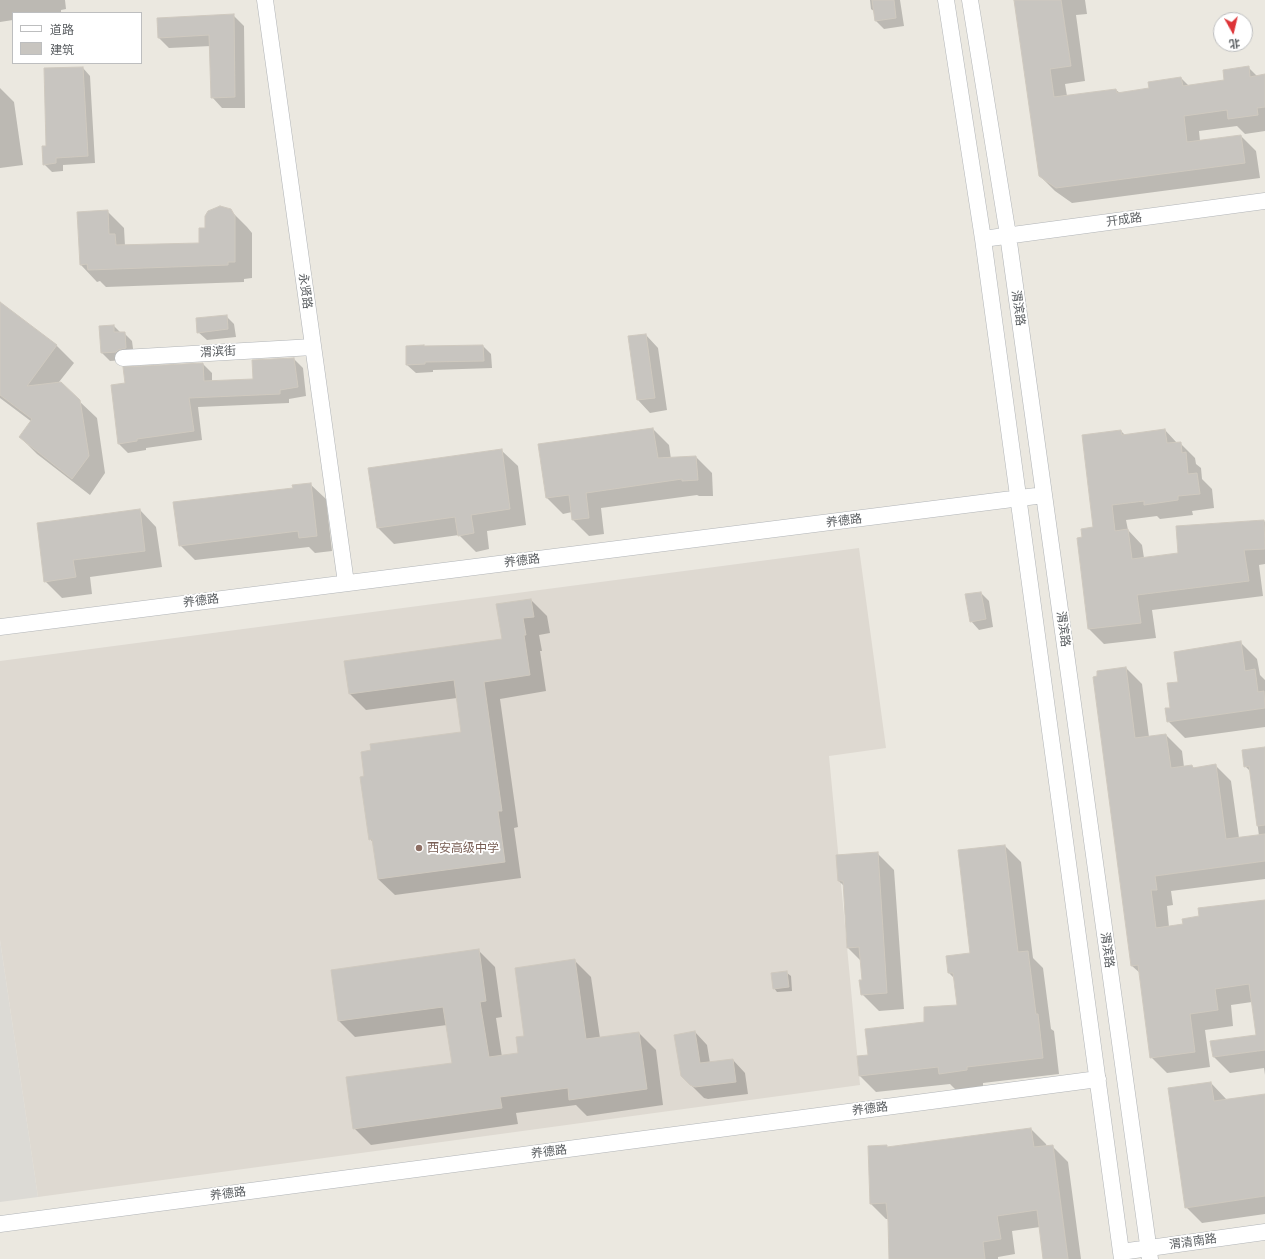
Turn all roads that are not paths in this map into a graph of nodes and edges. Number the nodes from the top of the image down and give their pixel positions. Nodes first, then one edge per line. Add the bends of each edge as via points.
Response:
1 (265, 0) edge
2 (946, 0) edge
3 (970, 0) edge
4 (1265, 200) edge
5 (1008, 236) junction
6 (983, 239) junction
7 (313, 347) junction
8 (123, 358) dead end
9 (1044, 495) junction
10 (1019, 499) junction
11 (346, 583) junction
12 (0, 627) edge
13 (1098, 1079) junction
14 (0, 1224) edge
15 (1265, 1232) edge
16 (1149, 1254) edge
17 (1122, 1255) edge

1 - 7 street, 永贤路
2 - 6 street
3 - 5 street, 渭滨路
4 - 5 street, 开成路
5 - 6 street, 开成路
5 - 9 street, 渭滨路
6 - 10 street
7 - 8 street, 渭滨街
7 - 11 street, 永贤路
9 - 10 street, 养德路
9 - 16 street, 渭滨路
10 - 11 street, 养德路
10 - 13 street
11 - 12 street, 养德路
13 - 14 street, 养德路
13 - 17 street
15 - 16 street, 渭清南路
16 - 17 street, 渭清南路

